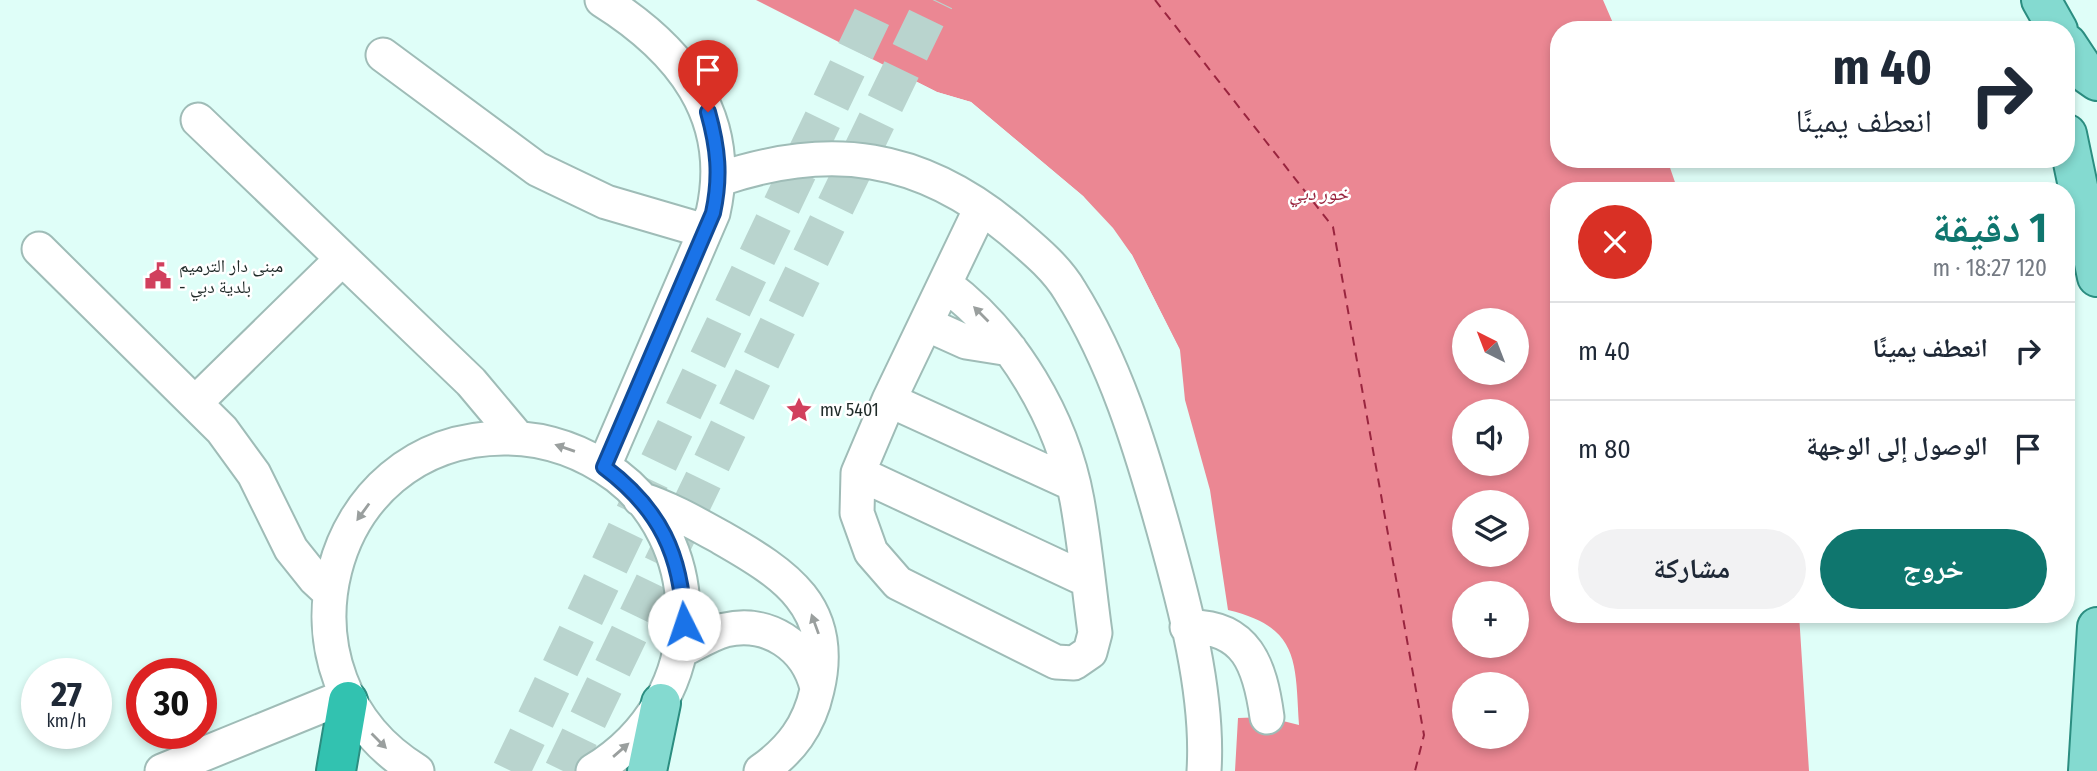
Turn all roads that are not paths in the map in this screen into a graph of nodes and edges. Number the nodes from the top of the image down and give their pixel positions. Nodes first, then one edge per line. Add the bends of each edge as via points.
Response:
1 (602, 0) edge
2 (2027, 0) edge
3 (2041, 0) edge
4 (2033, 21) edge
5 (2053, 21) edge
6 (383, 55) dead end
7 (2075, 56) edge
8 (2097, 81) edge
9 (198, 120) dead end
10 (2075, 161) edge
11 (720, 179) junction
12 (982, 208) junction
13 (2093, 220) edge
14 (705, 231) junction
15 (39, 249) dead end
16 (342, 258) junction
17 (2097, 277) edge
18 (946, 285) junction
19 (926, 324) junction
20 (1010, 349) junction
21 (889, 400) junction
22 (195, 402) junction
23 (518, 438) junction
24 (604, 467) junction
25 (858, 473) junction
26 (1073, 484) junction
27 (640, 499) junction
28 (1087, 580) junction
29 (329, 592) junction
30 (1186, 627) junction
31 (2097, 627) edge
32 (680, 651) junction
33 (817, 691) junction
34 (347, 699) junction
35 (662, 703) junction
36 (1267, 718) dead end
37 (162, 771) edge
38 (336, 771) edge
39 (417, 771) edge
40 (593, 771) edge
41 (648, 771) edge
42 (761, 771) edge
43 (1204, 771) edge
44 (2088, 771) edge

1 - 11 street via 653,35 675,57 708,112
2 - 4 main road
3 - 5 main road
6 - 14 street via 537,169 606,202
7 - 8 main road
9 - 16 street
10 - 13 main road
11 - 12 street via 763,164 855,158 931,180
11 - 14 street
12 - 18 street
12 - 30 street via 1037,251 1069,288 1098,341 1148,475
13 - 17 main road
14 - 24 street
15 - 22 street
16 - 22 street
16 - 23 street via 471,382
18 - 19 street
20 -> 18 street via 981,314
19 - 20 street via 966,342
19 - 21 street
20 - 26 street via 1047,414
21 - 25 street
21 - 26 street
22 - 29 street via 238,449 291,549
24 -> 23 street via 572,450
23 -> 29 street via 492,438 439,451 394,478 374,496 344,541
24 - 27 street
25 - 28 street
25 - 28 street via 857,513 871,552 883,569 916,594 1056,662 1083,659 1094,643
26 - 28 street
27 - 32 street via 670,544 678,570 684,624
33 -> 27 street via 819,635 809,608 793,585 771,567 684,517
29 - 34 street via 329,645
30 - 36 street via 1205,626 1241,645 1262,679
30 - 43 street via 1201,686
31 - 44 main road
32 - 33 street via 723,631 755,628 770,632 797,649 814,676
32 - 35 street
33 - 42 street via 792,745
34 - 37 street
34 - 38 highway
34 -> 39 street via 381,744
40 -> 35 street via 628,745
35 - 41 main road

